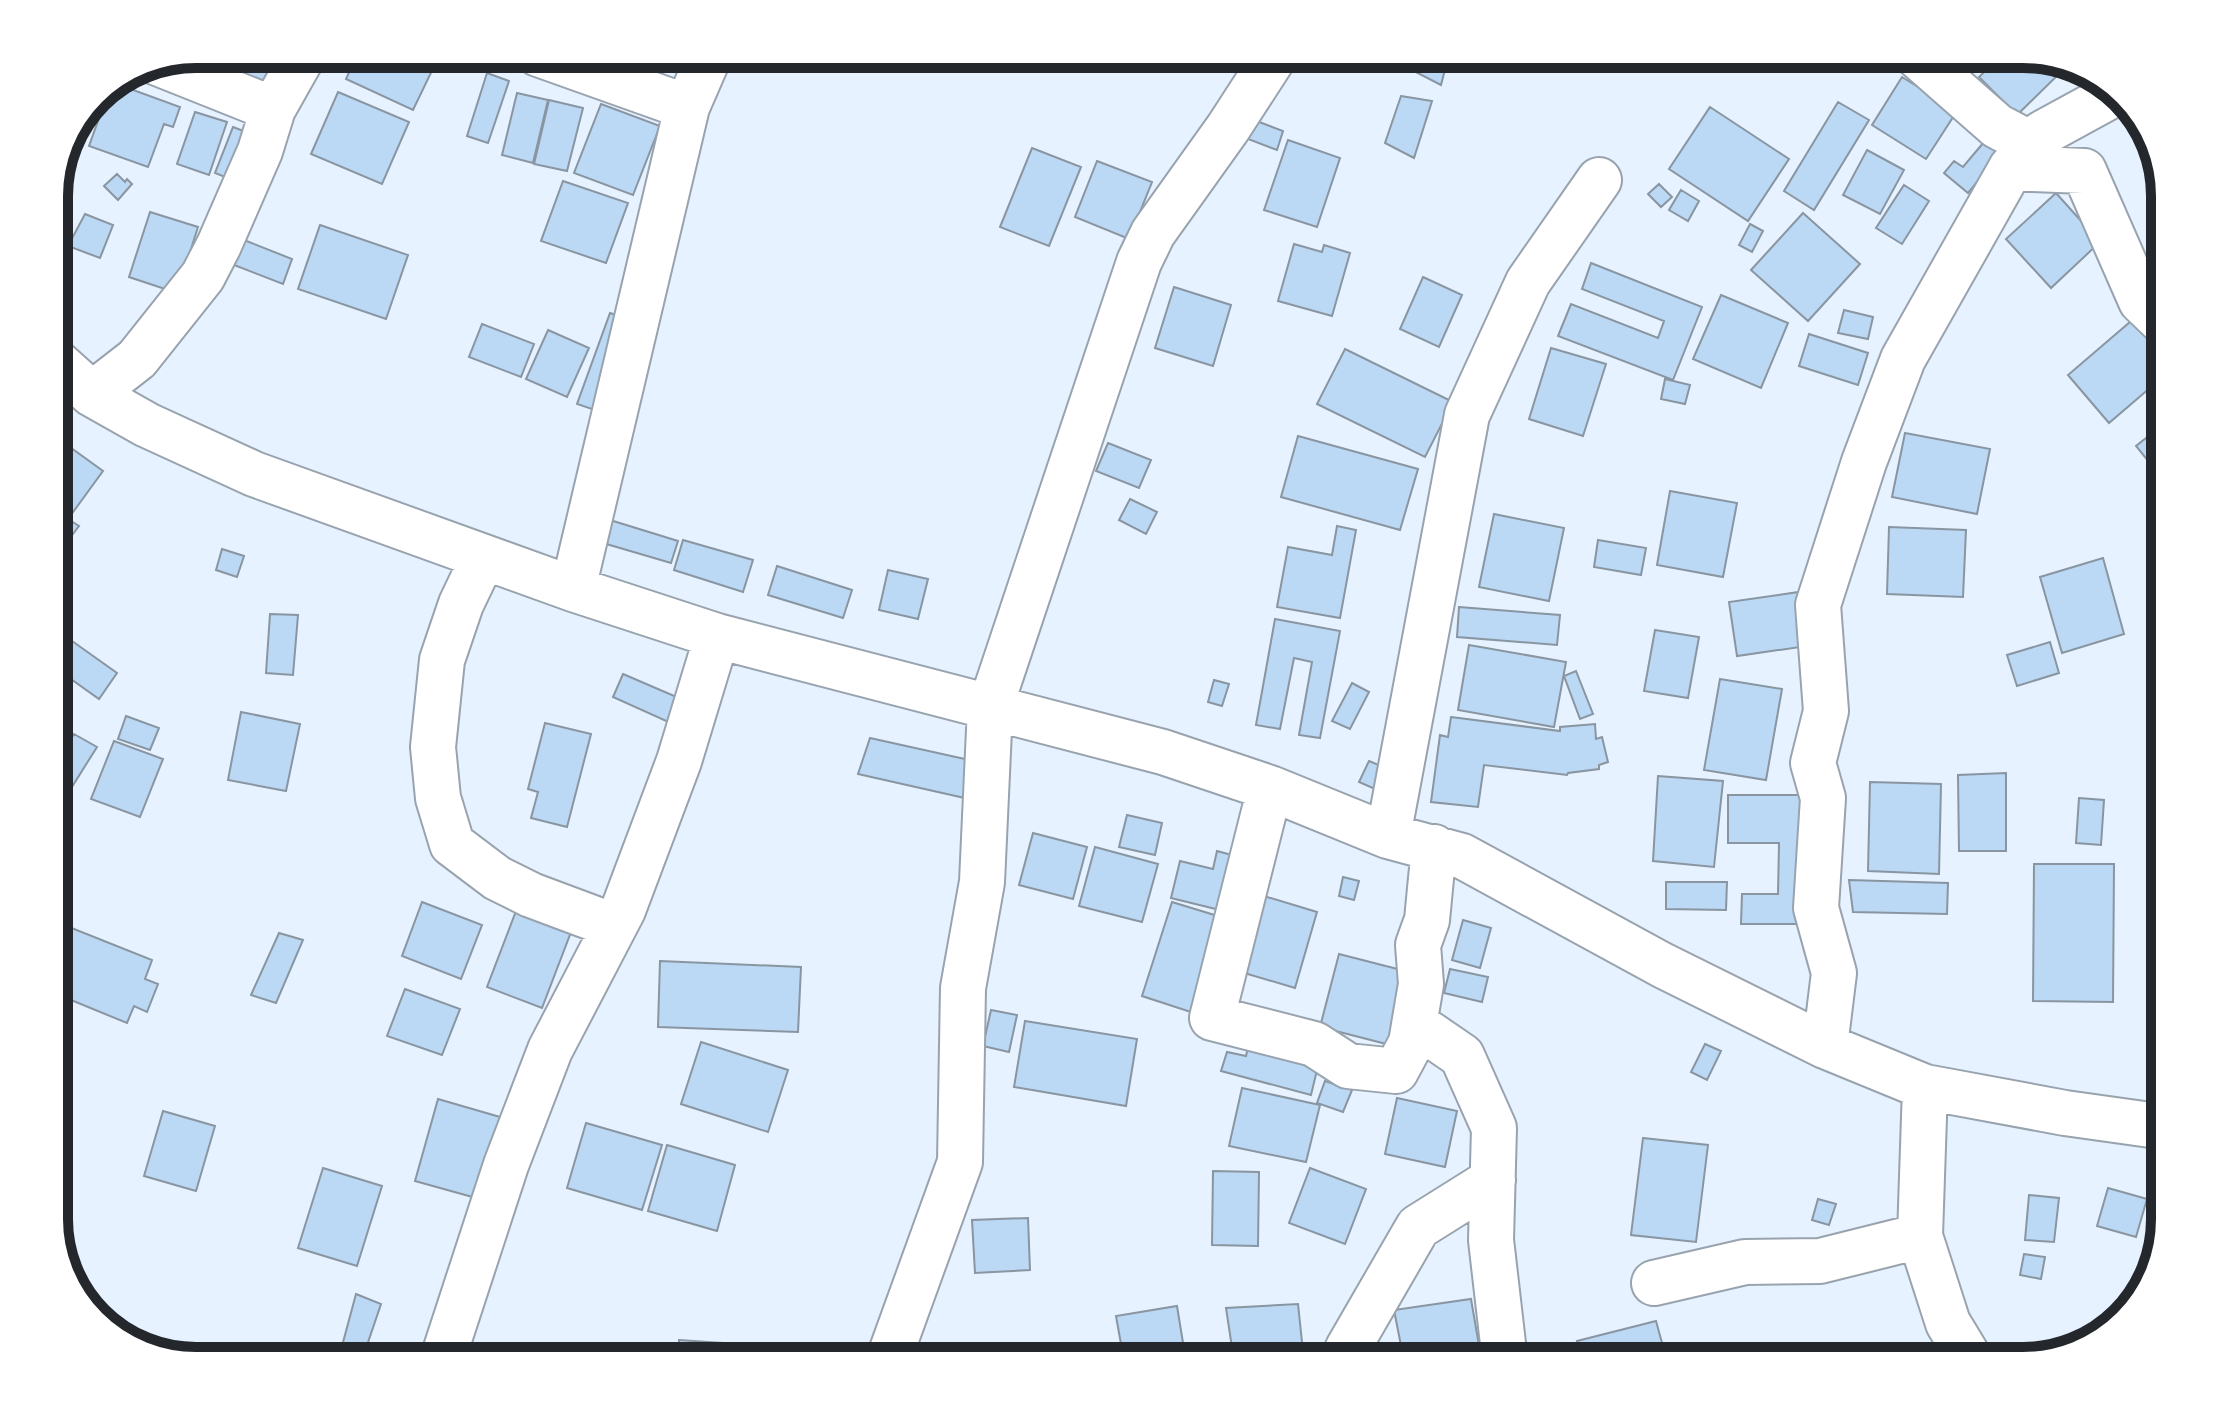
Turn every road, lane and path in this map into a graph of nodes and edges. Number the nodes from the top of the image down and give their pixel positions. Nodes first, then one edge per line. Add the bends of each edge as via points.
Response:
1 (296, 68) edge
2 (575, 68) edge
3 (704, 68) edge
4 (1267, 68) edge
5 (1931, 68) edge
6 (174, 70) edge
7 (2105, 99) edge
8 (687, 107) junction
9 (273, 109) junction
10 (2022, 157) junction
11 (1599, 180) dead end
12 (2151, 311) edge
13 (68, 373) edge
14 (92, 394) junction
15 (483, 558) junction
16 (573, 589) junction
17 (717, 636) junction
18 (990, 708) junction
19 (1270, 788) junction
20 (1388, 836) junction
21 (1434, 847) junction
22 (614, 926) junction
23 (1411, 1043) junction
24 (1825, 1046) junction
25 (1925, 1087) junction
26 (2151, 1125) edge
27 (1493, 1180) junction
28 (1920, 1236) junction
29 (1654, 1283) dead end
30 (447, 1347) edge
31 (893, 1347) edge
32 (1349, 1347) edge
33 (1503, 1347) edge
34 (1963, 1347) edge

1 - 9 street
2 - 8 street
3 - 8 street
4 - 18 street via 1153,233 1139,262
5 - 10 street via 1997,126
6 - 9 street
7 - 10 street via 2041,134
8 - 16 street
9 - 14 street via 260,151 203,276 137,359
10 - 12 street via 2084,171 2141,301
10 - 24 street via 1903,359 1818,605 1826,711 1813,763 1823,798 1816,908 1834,973
11 - 20 street via 1528,282 1467,415
13 - 14 street
14 - 15 street via 254,474
15 - 16 street
15 - 22 street via 442,660 433,747 438,798 452,844 508,884
16 - 17 street
17 - 18 street
17 - 22 street via 679,761
18 - 19 street via 1163,752
18 - 31 street via 982,882 963,988 960,1162
19 - 20 street
19 - 23 street via 1212,1018 1314,1044 1348,1066 1396,1071
20 - 21 street
21 - 23 street via 1427,920 1418,945 1421,984
21 - 24 street via 1462,856
22 - 30 street via 550,1050
23 - 27 street via 1430,1034 1462,1056 1494,1128
24 - 25 street
25 - 26 street
25 - 28 street
27 - 32 street via 1418,1227
27 - 33 street via 1491,1240
28 - 29 street via 1820,1261 1745,1262
28 - 34 street via 1948,1323

